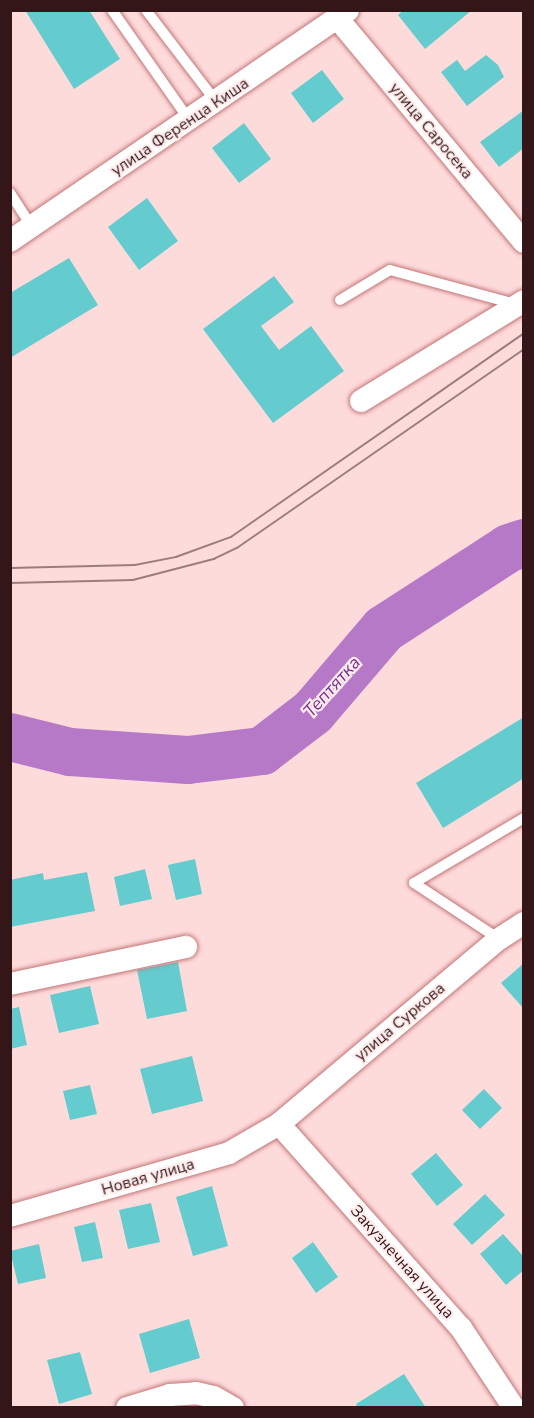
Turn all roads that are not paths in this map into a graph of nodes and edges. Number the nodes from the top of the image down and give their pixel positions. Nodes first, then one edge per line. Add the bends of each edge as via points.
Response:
1 (112, 10) edge
2 (146, 10) edge
3 (343, 15) edge
4 (217, 103) junction
5 (190, 121) junction
6 (10, 192) edge
7 (32, 227) junction
8 (10, 241) edge
9 (524, 242) edge
10 (340, 300) dead end
11 (521, 303) edge
12 (361, 401) dead end
13 (524, 818) edge
14 (524, 923) edge
15 (500, 939) junction
16 (186, 947) dead end
17 (10, 984) edge
18 (279, 1124) junction
19 (10, 1216) edge
20 (127, 1407) edge
21 (233, 1407) edge
22 (514, 1407) edge

1 - 5 lane
2 - 4 lane
3 - 4 street, улица Ференца Киша
3 - 9 street, улица Саросека
4 - 5 street, улица Ференца Киша
5 - 7 street, улица Ференца Киша
6 - 7 lane
7 - 8 street, улица Ференца Киша
10 - 11 lane via 390,270
11 - 12 street
13 - 15 lane via 414,883
14 - 15 street, улица Суркова
15 - 18 street, улица Суркова
16 - 17 street
18 - 19 street, Новая улица via 229,1153
18 - 22 street, Закузнечная улица via 461,1328
20 - 21 street via 170,1395 196,1393 214,1396

